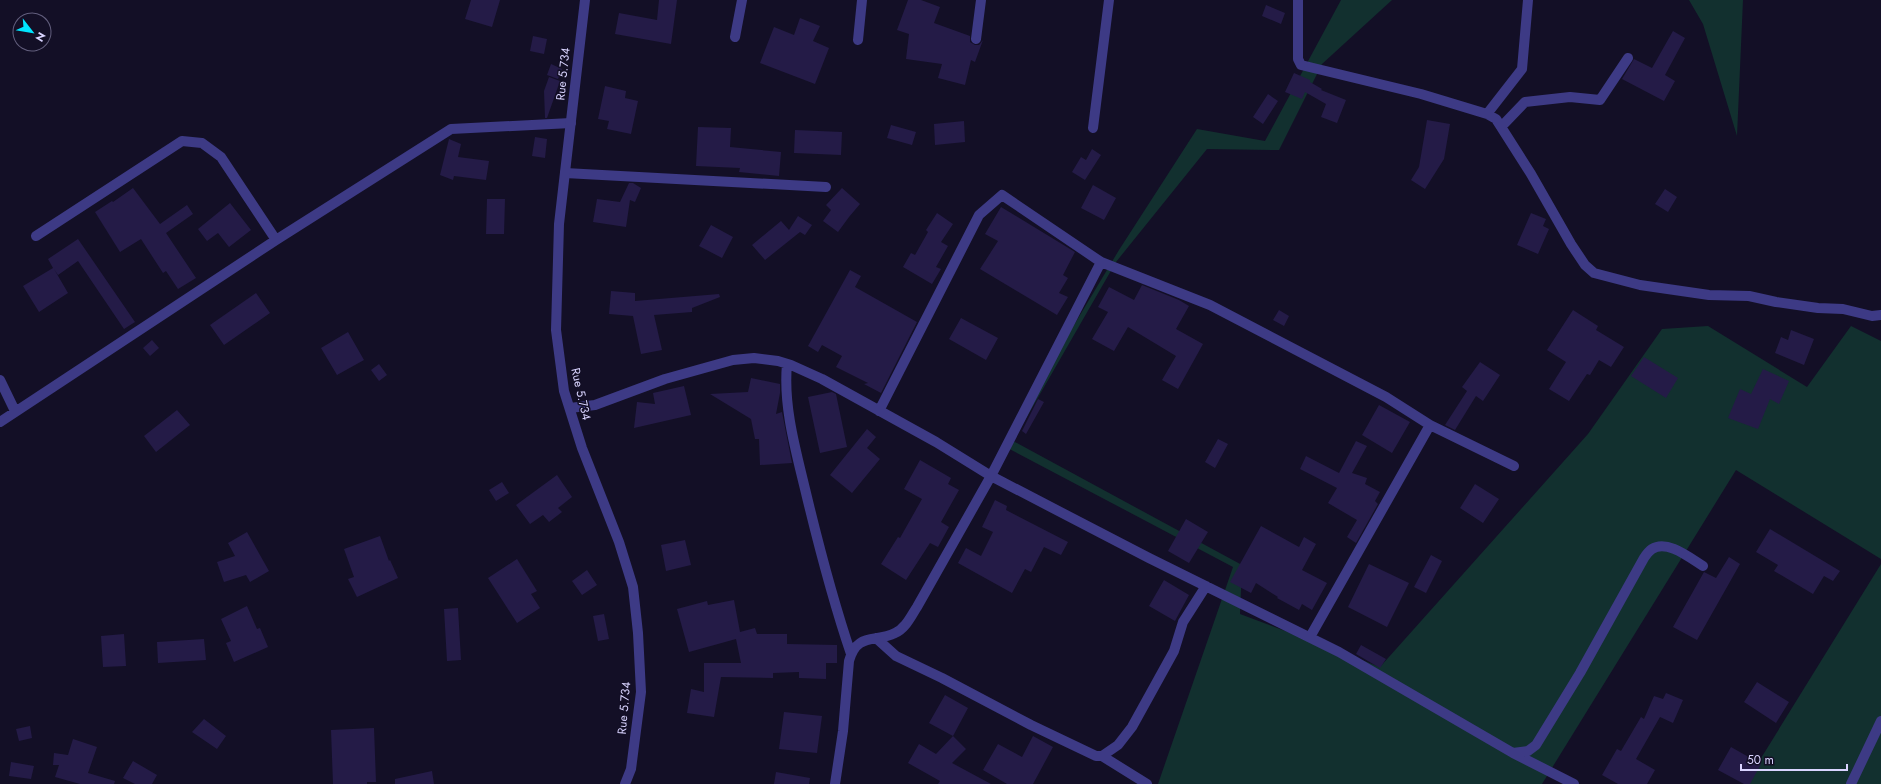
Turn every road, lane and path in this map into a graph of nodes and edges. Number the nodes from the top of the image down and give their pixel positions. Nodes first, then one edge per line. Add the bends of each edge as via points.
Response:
1 (585, 0) edge
2 (742, 0) edge
3 (862, 0) edge
4 (981, 0) edge
5 (1108, 0) edge
6 (1298, 0) edge
7 (1528, 0) edge
8 (735, 37) dead end
9 (976, 39) dead end
10 (858, 40) dead end
11 (1628, 58) dead end
12 (1488, 114) junction
13 (571, 123) junction
14 (1501, 127) junction
15 (1093, 128) dead end
16 (565, 173) junction
17 (826, 187) dead end
18 (36, 236) dead end
19 (276, 240) junction
20 (1101, 262) junction
21 (1881, 315) edge
22 (787, 364) junction
23 (0, 380) edge
24 (570, 408) junction
25 (15, 411) junction
26 (879, 411) junction
27 (0, 422) edge
28 (1430, 425) junction
29 (1514, 466) dead end
30 (991, 476) junction
31 (1703, 566) dead end
32 (1206, 586) junction
33 (1310, 637) junction
34 (876, 638) junction
35 (851, 654) junction
36 (1881, 721) edge
37 (1513, 753) junction
38 (1102, 756) junction
39 (625, 784) edge
40 (835, 784) edge
41 (1147, 784) edge
42 (1574, 784) edge
43 (1851, 784) edge

1 - 13 street, Rue 5.734
2 - 8 street
3 - 10 street
4 - 9 street
5 - 15 street
6 - 12 street via 1298,59 1301,65 1421,94
7 - 12 street via 1522,69
11 - 14 street via 1600,100 1570,97 1525,102
12 - 14 street via 1496,119
13 - 16 street, Rue 5.734
13 - 19 street via 451,129
14 - 21 street via 1570,244 1585,265 1594,272 1640,285 1709,295 1749,296 1818,308 1843,309 1872,316
16 - 17 street
16 - 24 street, Rue 5.734 via 559,224 556,330 564,391
18 - 19 street via 182,141 202,143 220,157
19 - 25 street
20 - 26 street via 1002,195 979,215
20 - 28 street via 1210,305 1386,397
20 - 30 street
22 - 24 street via 754,358 733,360 665,379 595,405
22 - 26 street via 822,379
22 - 35 street via 787,392 794,443 814,529
23 - 25 street
24 - 39 street, Rue 5.734 via 582,448 619,542 632,586 638,633 641,692 631,769
25 - 27 street
26 - 30 street
28 - 29 street
28 - 33 street
30 - 32 street
30 - 34 street via 905,626 888,636
31 - 37 street via 1670,548 1660,545 1651,549 1536,745 1528,751
32 - 33 street
32 - 38 street via 1183,622 1174,651 1132,727 1118,745
33 - 37 street
34 - 35 street via 861,642
34 - 38 street via 896,656 1032,725 1096,756
35 - 40 street
36 - 43 street
37 - 42 street
38 - 41 street

